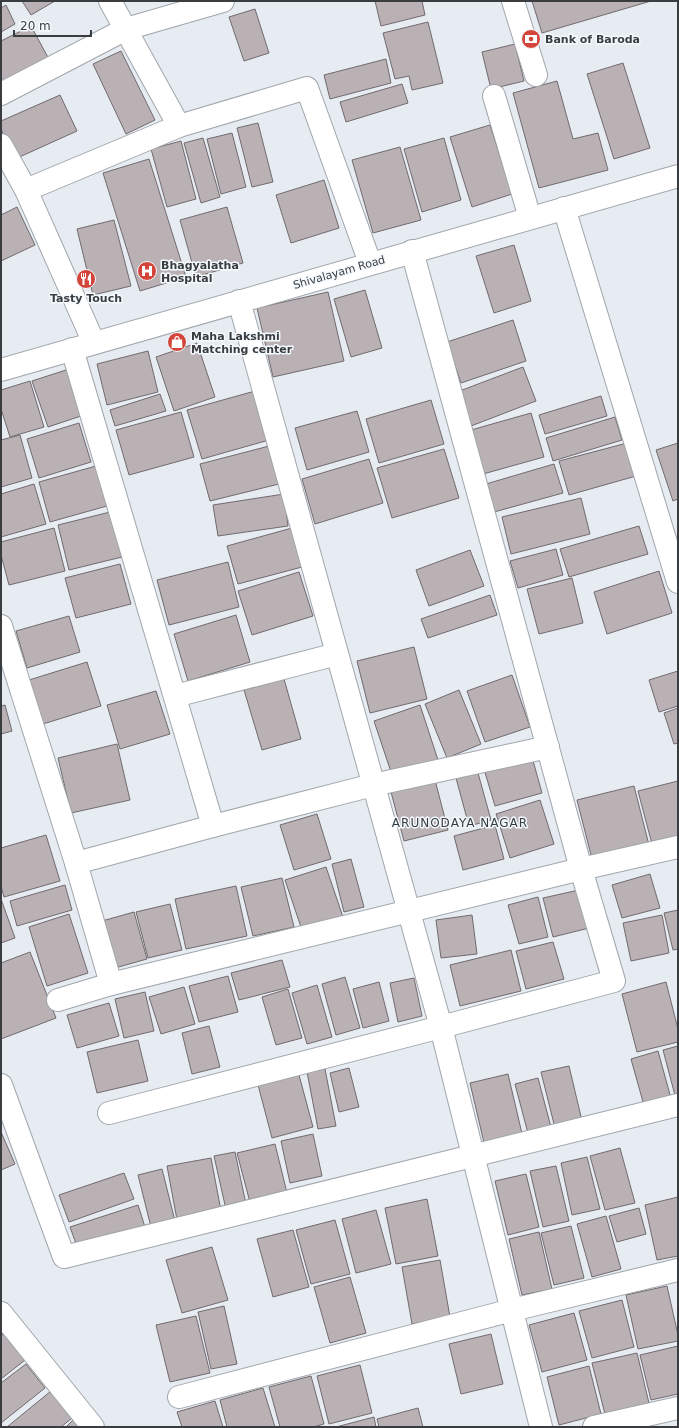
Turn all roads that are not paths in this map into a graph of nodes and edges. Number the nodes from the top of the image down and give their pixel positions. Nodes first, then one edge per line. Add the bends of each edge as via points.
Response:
1 (110, 1) edge
2 (223, 1) edge
3 (513, 1) edge
4 (126, 29) junction
5 (536, 75) dead end
6 (1, 94) edge
7 (494, 96) dead end
8 (179, 126) junction
9 (1, 145) edge
10 (678, 176) edge
11 (26, 190) junction
12 (564, 208) junction
13 (530, 218) junction
14 (412, 251) junction
15 (370, 263) junction
16 (240, 301) junction
17 (94, 343) junction
18 (72, 349) junction
19 (1, 370) edge
20 (678, 582) edge
21 (1, 626) edge
22 (337, 654) junction
23 (175, 696) junction
24 (548, 747) junction
25 (373, 785) junction
26 (212, 826) junction
27 (678, 847) edge
28 (76, 863) junction
29 (581, 869) junction
30 (408, 911) junction
31 (111, 984) junction
32 (58, 1000) dead end
33 (441, 1027) junction
34 (1, 1085) edge
35 (678, 1105) edge
36 (109, 1112) dead end
37 (473, 1156) junction
38 (678, 1270) edge
39 (512, 1310) junction
40 (1, 1313) edge
41 (179, 1397) dead end
42 (678, 1408) edge
43 (93, 1427) edge
44 (541, 1427) edge
45 (594, 1427) edge

1 - 4 street
2 - 4 street
3 - 5 street
4 - 6 street
4 - 8 street
7 - 13 street
8 - 11 street
8 - 15 street via 307,88
9 - 11 street
10 - 12 street, Shivalayam Road
11 - 17 street
12 - 13 street, Shivalayam Road
12 - 20 street
13 - 14 street, Shivalayam Road
14 - 15 street, Shivalayam Road
14 - 24 street
15 - 16 street, Shivalayam Road
16 - 17 street, Shivalayam Road
16 - 22 street
17 - 18 street, Shivalayam Road
18 - 19 street, Shivalayam Road
18 - 23 street
21 - 28 street
22 - 23 street
22 - 25 street
23 - 26 street
24 - 25 street
24 - 29 street
25 - 26 street
25 - 30 street
26 - 28 street
27 - 29 street
28 - 31 street
29 - 30 street
29 - 33 street via 614,981
30 - 31 street
30 - 33 street
31 - 32 street
33 - 36 street
33 - 37 street
34 - 37 street via 64,1257
35 - 37 street
37 - 39 street
38 - 39 street
39 - 41 street
39 - 44 street
40 - 43 street
42 - 45 street

